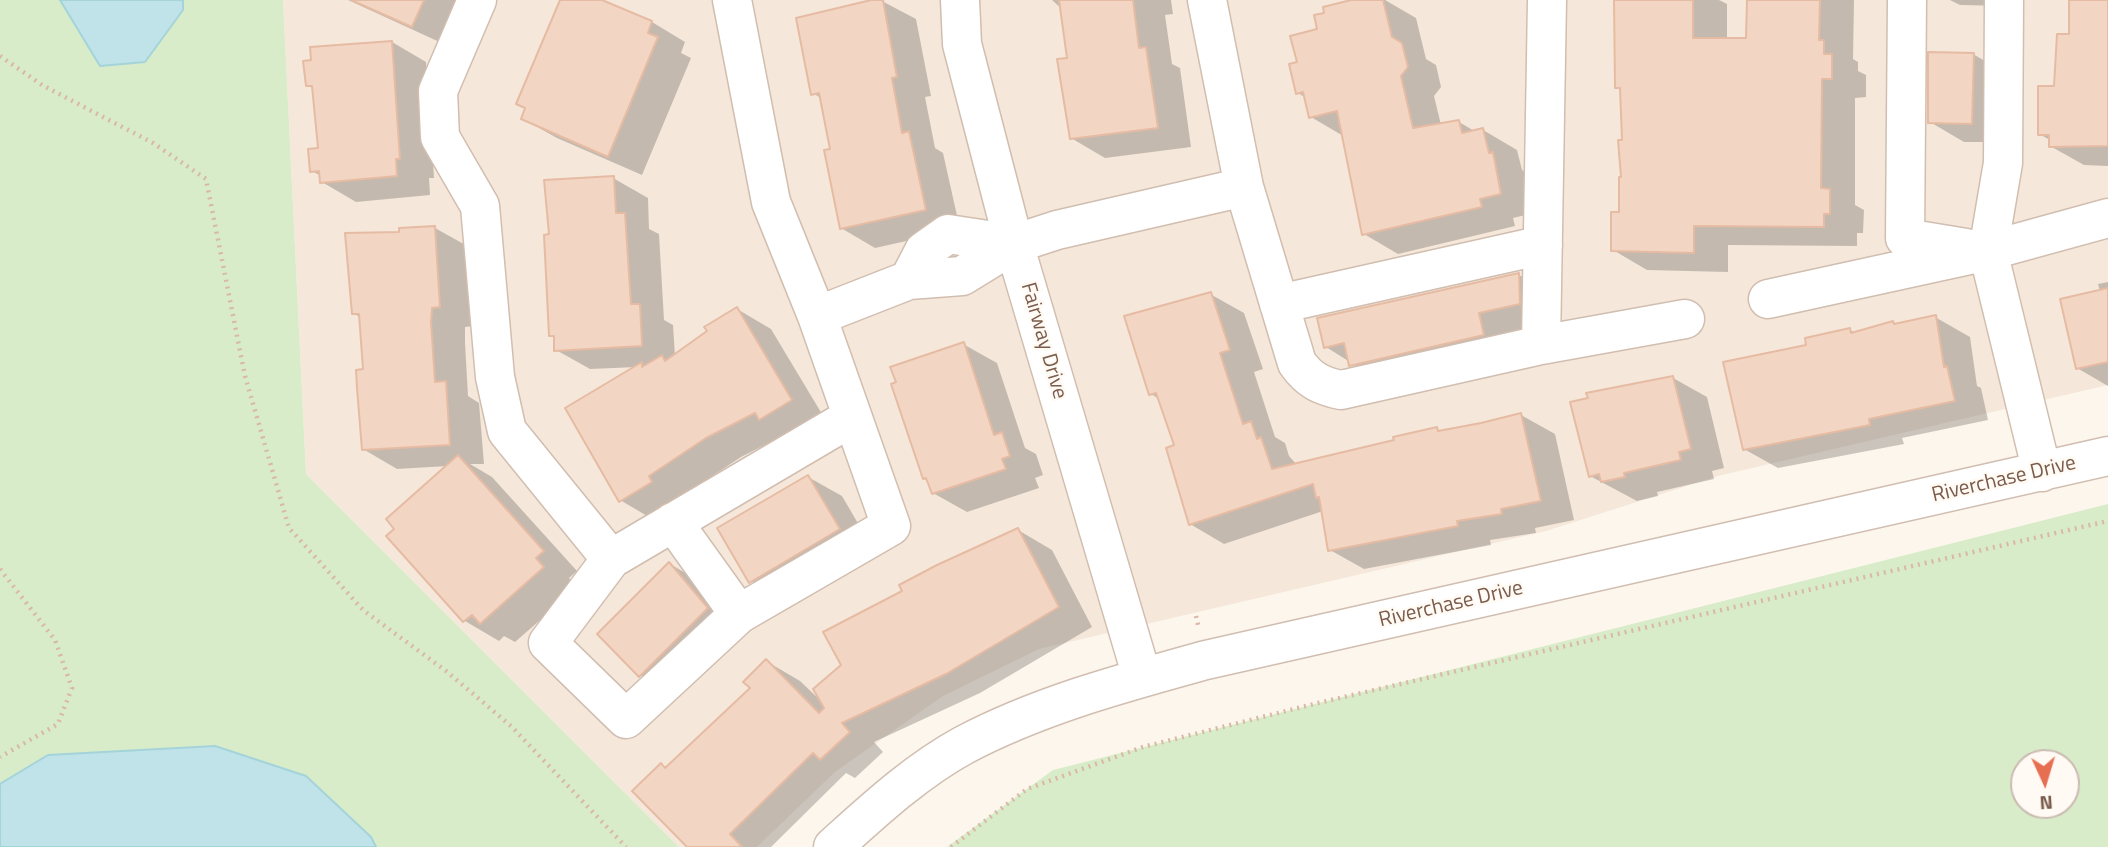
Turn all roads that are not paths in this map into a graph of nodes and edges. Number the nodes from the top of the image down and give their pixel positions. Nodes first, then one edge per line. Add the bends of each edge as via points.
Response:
1 (477, 0) edge
2 (732, 0) edge
3 (960, 0) edge
4 (1207, 0) edge
5 (1547, 0) edge
6 (1907, 0) edge
7 (2004, 0) edge
8 (1244, 187) junction
9 (2108, 218) edge
10 (1014, 244) junction
11 (1543, 245) junction
12 (1988, 251) junction
13 (1768, 299) dead end
14 (1279, 304) junction
15 (817, 316) junction
16 (1685, 318) dead end
17 (1541, 345) junction
18 (852, 417) junction
19 (2108, 456) edge
20 (2042, 472) junction
21 (673, 522) junction
22 (611, 559) junction
23 (738, 614) junction
24 (1142, 677) junction
25 (833, 847) edge

1 - 22 street via 438,91 440,137 480,205 495,377 507,431
2 - 15 street via 771,202
3 - 10 street, Fairway Drive via 962,44
4 - 8 street
5 - 11 street
6 - 12 street via 1905,238
7 - 12 street via 2003,163
8 - 10 street
8 - 14 street
9 - 12 street
10 - 15 street via 962,276 909,280
10 - 24 street, Fairway Drive
11 - 14 street
11 - 17 street
12 - 13 street
12 - 20 street
14 - 17 street via 1304,373 1314,382 1341,390
15 - 18 street
16 - 17 street
18 - 21 street
18 - 23 street via 891,526
19 - 20 street, Riverchase Drive
20 - 24 street, Riverchase Drive
21 - 22 street
21 - 23 street
22 - 23 street via 548,643 626,719
24 - 25 street, Riverchase Drive via 1086,692 963,746 883,801

